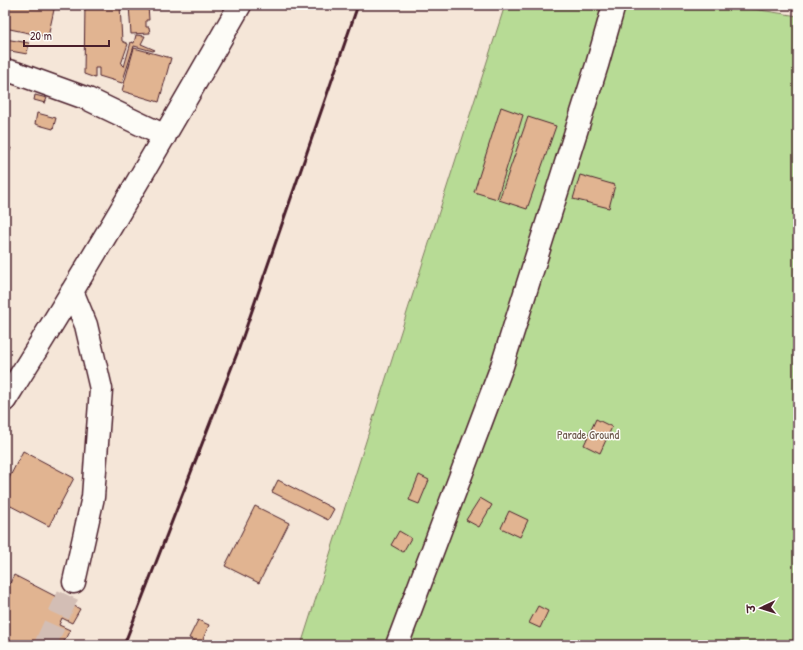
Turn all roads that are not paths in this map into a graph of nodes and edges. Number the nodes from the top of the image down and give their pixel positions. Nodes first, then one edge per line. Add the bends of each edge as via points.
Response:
1 (240, 5) edge
2 (614, 5) edge
3 (5, 70) edge
4 (165, 136) junction
5 (72, 291) junction
6 (5, 400) edge
7 (74, 582) tunnel mouth
8 (397, 645) edge

1 - 4 street
2 - 8 street via 502,366
3 - 4 street via 88,99
4 - 5 street
5 - 6 street
5 - 7 street via 86,325 101,389 93,498

